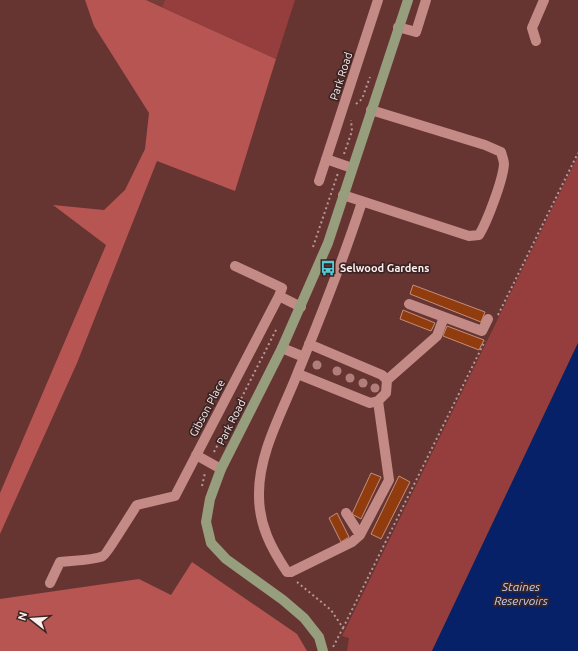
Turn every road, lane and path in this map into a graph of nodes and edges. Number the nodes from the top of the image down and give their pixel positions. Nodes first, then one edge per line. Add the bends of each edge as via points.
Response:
1 (378, 0) edge
2 (408, 0) edge
3 (426, 0) edge
4 (544, 0) edge
5 (398, 28) junction
6 (536, 41) dead end
7 (370, 110) junction
8 (352, 131) dead end
9 (578, 153) edge
10 (343, 158) dead end
11 (326, 159) junction
12 (352, 168) junction
13 (339, 169) dead end
14 (319, 181) dead end
15 (343, 195) junction
16 (362, 202) junction
17 (310, 254) dead end
18 (235, 266) dead end
19 (279, 296) junction
20 (408, 304) dead end
21 (301, 307) junction
22 (498, 316) dead end
23 (444, 317) junction
24 (488, 319) dead end
25 (278, 327) dead end
26 (487, 336) dead end
27 (309, 344) junction
28 (282, 348) junction
29 (304, 357) junction
30 (298, 374) junction
31 (387, 380) junction
32 (378, 401) junction
33 (196, 455) junction
34 (212, 457) dead end
35 (221, 469) junction
36 (346, 513) dead end
37 (360, 536) junction
38 (289, 572) junction
39 (50, 583) dead end
40 (343, 628) junction
41 (327, 651) edge

1 - 11 street, Park Road
2 - 5 main road, Park Road
3 - 5 street via 416,32
4 - 6 street via 532,28
5 - 7 main road, Park Road
7 - 12 main road, Park Road
7 - 16 street via 485,145 501,152 504,164 484,227 479,235 458,234
8 - 10 path
9 - 22 path
11 - 12 street
11 - 14 street, Park Road
12 - 15 main road, Park Road
13 - 17 path
15 - 16 street
15 - 21 main road, Park Road via 328,243
16 - 27 street
18 - 19 street via 282,288
19 - 21 street
19 - 33 street, Gibson Place
20 - 23 street
21 - 28 main road, Park Road
23 - 24 street via 482,331
23 - 31 street via 437,336
25 - 34 path
26 - 40 path
27 - 29 street
27 - 31 street via 382,375
28 - 29 street
28 - 35 main road, Park Road
29 - 30 street
30 - 32 street via 370,403
30 - 38 street via 268,446 259,496 261,522 270,546
31 - 32 street via 386,393
32 - 37 street via 389,480
33 - 35 street
33 - 39 street, Gibson Place via 175,496 137,505 103,556 60,562
35 - 41 main road, Park Road via 210,499 206,522 211,543 226,559 304,618
36 - 37 street
37 - 38 street
38 - 40 path via 298,584 331,610
40 - 41 path

